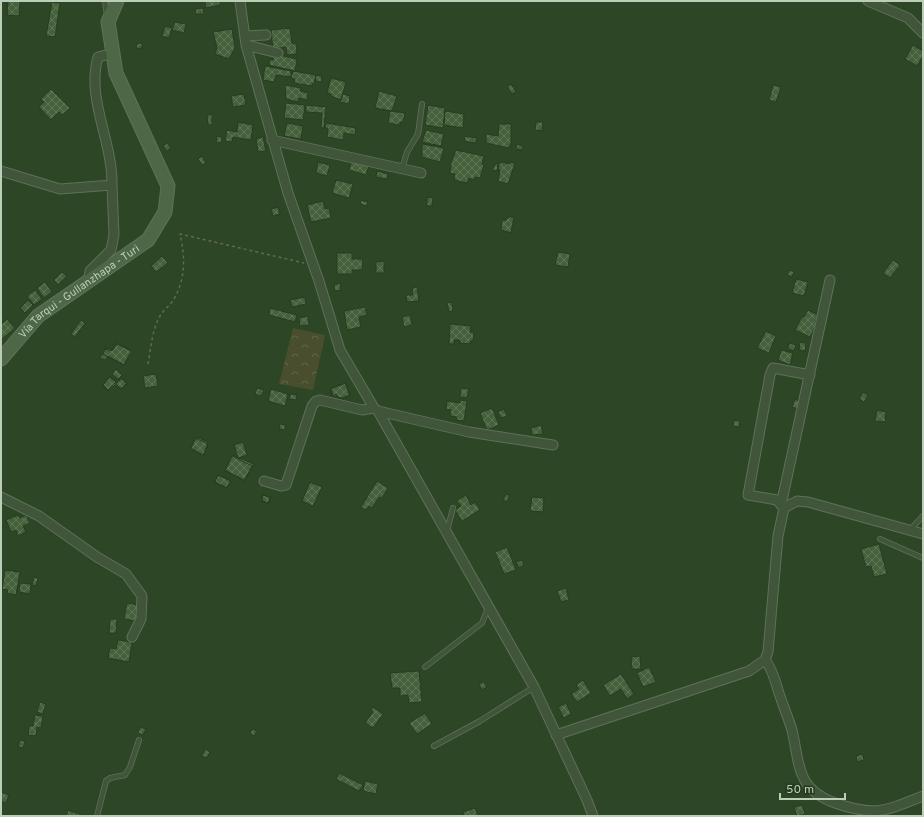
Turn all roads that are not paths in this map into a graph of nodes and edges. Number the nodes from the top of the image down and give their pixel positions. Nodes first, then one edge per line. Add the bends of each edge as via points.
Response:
1 (105, 1) edge
2 (117, 1) edge
3 (240, 1) edge
4 (868, 1) edge
5 (108, 22) junction
6 (923, 33) edge
7 (266, 35) dead end
8 (245, 36) junction
9 (246, 45) junction
10 (114, 53) junction
11 (278, 53) dead end
12 (422, 104) dead end
13 (272, 140) junction
14 (402, 169) junction
15 (1, 171) edge
16 (421, 173) dead end
17 (112, 185) junction
18 (830, 280) dead end
19 (88, 281) junction
20 (1, 359) edge
21 (810, 375) junction
22 (376, 409) junction
23 (553, 445) dead end
24 (264, 481) dead end
25 (1, 497) edge
26 (782, 507) junction
27 (453, 508) dead end
28 (923, 516) edge
29 (447, 531) junction
30 (909, 531) junction
31 (923, 534) edge
32 (880, 539) dead end
33 (923, 558) edge
34 (488, 608) junction
35 (132, 638) dead end
36 (764, 660) junction
37 (425, 667) dead end
38 (534, 687) junction
39 (556, 735) junction
40 (139, 740) dead end
41 (434, 746) dead end
42 (923, 796) edge
43 (97, 816) edge
44 (593, 816) edge

1 - 5 lane
2 - 5 main road
3 - 8 street
4 - 6 street via 908,18
5 - 10 main road, Vía Tarqui - Gullanzhapa - Turi
7 - 8 street
8 - 9 street
9 - 11 street
9 - 13 street
10 - 17 street via 98,57 94,70 98,106 112,169
10 - 19 main road, Vía Tarqui - Gullanzhapa - Turi via 116,73 168,186 165,212 148,240
12 - 14 lane via 418,134 407,152
13 - 14 street
13 - 22 street via 340,350
14 - 16 street
15 - 17 street via 60,189
17 - 19 street via 114,235 111,250 90,271
18 - 21 street
19 - 20 main road, Vía Tarqui - Gullanzhapa - Turi via 38,316
21 - 26 street
21 - 26 street via 774,368 770,375 748,495 777,500
22 - 23 street via 469,432
22 - 24 street via 362,410 316,401 312,406 286,485
22 - 29 street
25 - 35 street via 39,516 126,574 142,596 141,619
26 - 30 street via 796,501 808,502
26 - 36 street via 768,652
27 - 29 lane
28 - 30 lane
29 - 34 street
30 - 31 street
32 - 33 lane
34 - 37 lane via 482,623
34 - 38 street
36 - 39 street via 748,671
36 - 42 street via 773,673 792,729 799,771 805,783 822,798 862,811 885,811
38 - 39 street
38 - 41 lane
39 - 44 street
40 - 43 lane via 125,775 106,781

